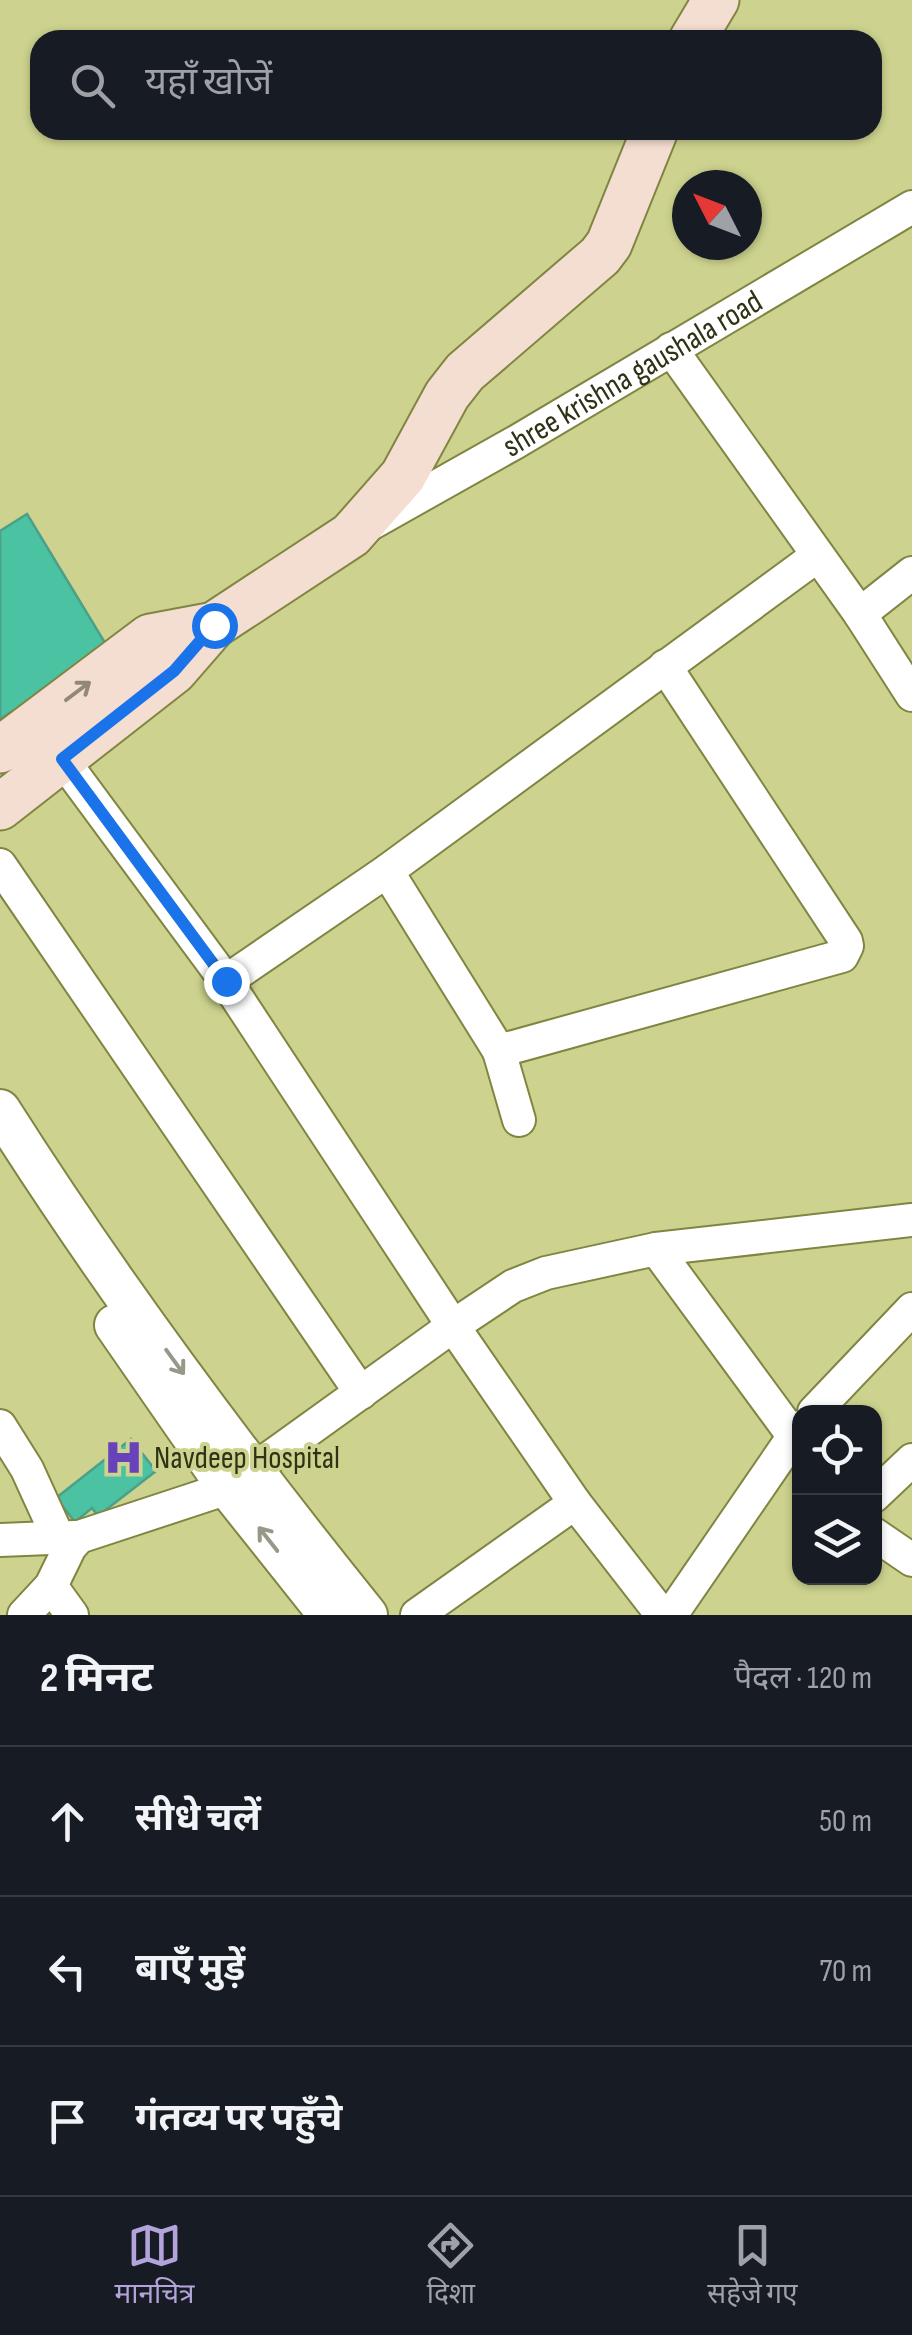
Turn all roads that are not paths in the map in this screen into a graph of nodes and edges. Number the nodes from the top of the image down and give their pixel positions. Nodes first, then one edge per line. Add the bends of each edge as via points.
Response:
1 (716, 0) edge
2 (698, 30) edge
3 (651, 140) edge
4 (912, 207) edge
5 (671, 348) junction
6 (351, 535) junction
7 (818, 556) junction
8 (912, 573) edge
9 (860, 614) junction
10 (214, 625) junction
11 (665, 666) junction
12 (912, 696) edge
13 (0, 750) edge
14 (62, 759) junction
15 (0, 807) edge
16 (0, 865) edge
17 (386, 870) junction
18 (226, 981) junction
19 (499, 1051) junction
20 (0, 1110) edge
21 (519, 1120) dead end
22 (0, 1159) edge
23 (912, 1220) edge
24 (656, 1249) junction
25 (912, 1309) edge
26 (453, 1326) junction
27 (360, 1393) junction
28 (824, 1405) edge
29 (792, 1419) edge
30 (0, 1426) edge
31 (792, 1443) edge
32 (912, 1460) edge
33 (241, 1480) junction
34 (875, 1495) edge
35 (575, 1503) junction
36 (69, 1537) junction
37 (882, 1539) edge
38 (0, 1540) edge
39 (912, 1560) edge
40 (51, 1586) junction
41 (24, 1615) edge
42 (72, 1615) edge
43 (329, 1615) edge
44 (367, 1615) edge
45 (417, 1615) edge
46 (662, 1615) edge
47 (672, 1615) edge

1 - 2 main road
3 - 6 main road via 600,256 465,372 402,476
4 - 5 street, shree krishna gaushala road
5 - 6 street, shree krishna gaushala road
5 - 7 street
6 - 10 main road
7 - 9 street
7 - 11 street
8 - 9 street
9 - 12 street
13 -> 10 main road via 150,637
10 - 14 main road via 174,671
11 - 17 street
11 - 19 street via 846,941 845,951
14 - 15 main road
14 - 18 street
16 - 27 street
17 - 18 street
17 - 19 street
18 - 26 street
19 - 21 street
20 -> 33 street
22 - 33 street
23 - 24 street
24 - 26 street via 546,1273
24 - 29 street
25 - 28 street
26 - 27 street
26 - 35 street
27 - 33 street
30 - 36 street
31 - 47 street
32 - 34 street
33 - 36 street
43 -> 33 street
33 - 44 street
35 - 45 street
35 - 46 street
36 - 38 street
36 - 40 street
37 - 39 street
40 - 41 street
40 - 42 street

